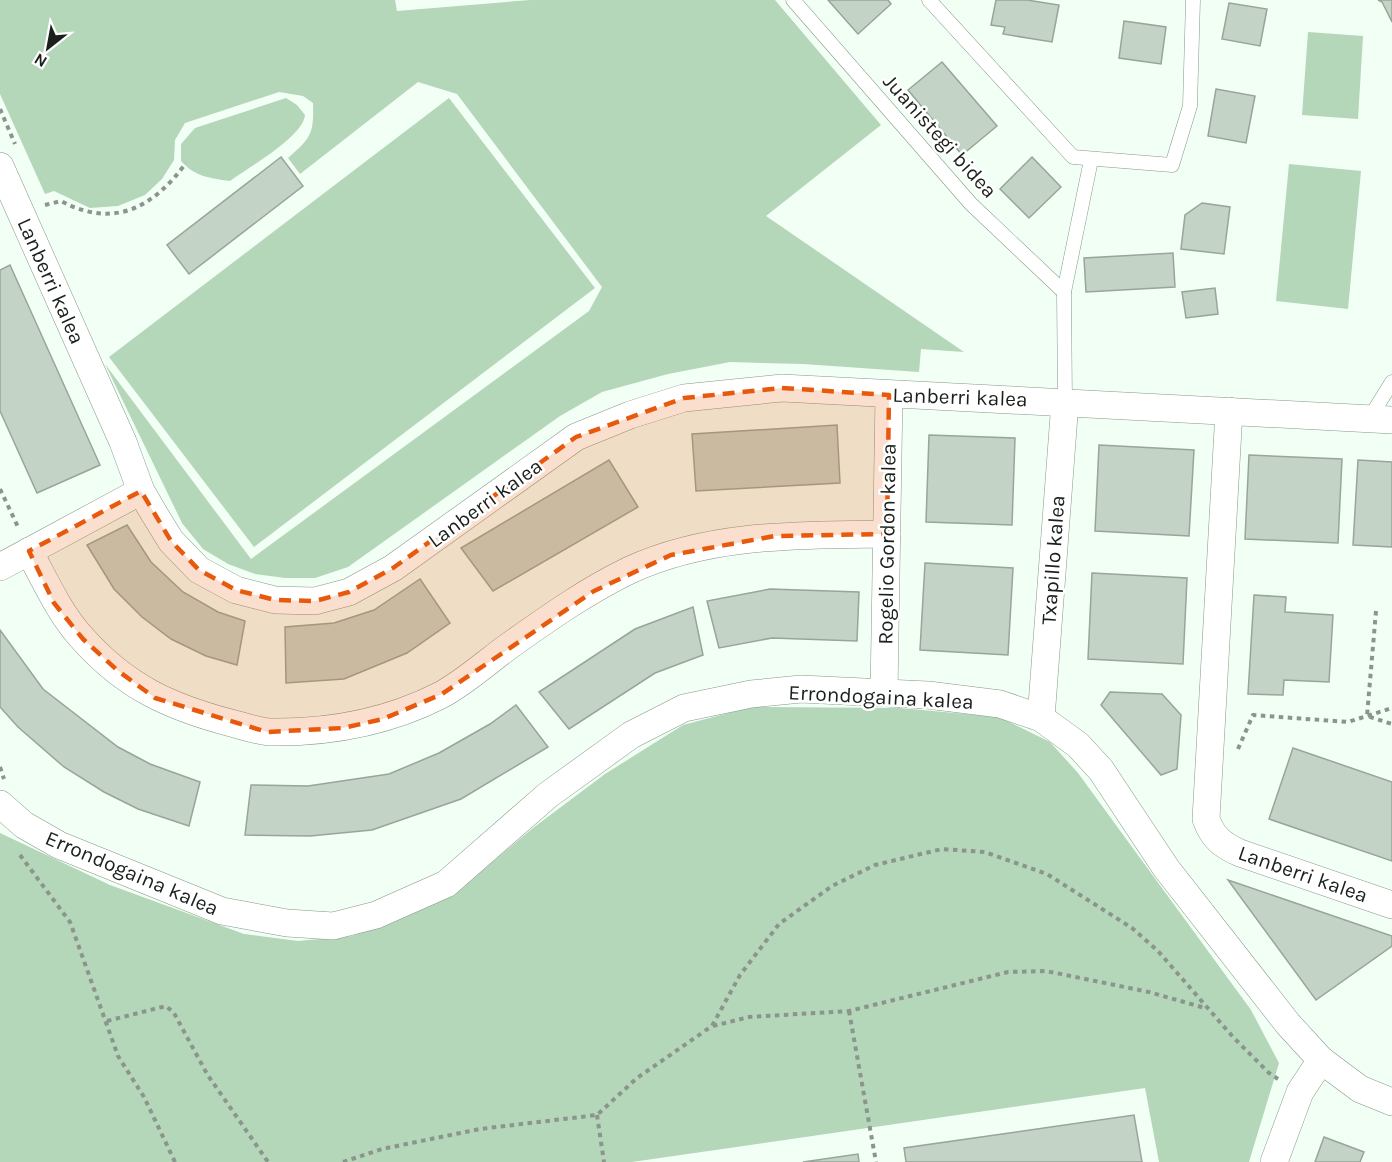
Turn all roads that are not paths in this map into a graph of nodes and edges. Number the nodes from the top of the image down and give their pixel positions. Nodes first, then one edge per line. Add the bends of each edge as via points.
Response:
1 (793, 0) edge
2 (929, 0) edge
3 (1193, 0) edge
4 (1091, 160) junction
5 (0, 166) edge
6 (1064, 292) junction
7 (1392, 382) edge
8 (889, 394) junction
9 (1065, 402) junction
10 (1229, 411) junction
11 (1381, 420) edge
12 (141, 490) junction
13 (887, 534) junction
14 (29, 551) junction
15 (0, 567) edge
16 (884, 693) junction
17 (1041, 718) junction
18 (4, 808) edge
19 (1392, 905) edge
20 (1321, 1060) junction
21 (1392, 1102) edge
22 (1274, 1162) edge

1 - 6 lane, Juanistegi bidea via 971,204
2 - 4 lane via 1073,158
3 - 4 lane via 1190,106 1172,165
4 - 6 lane
5 - 12 street, Lanberri kalea
6 - 9 lane
7 - 11 lane, Lanberri kalea
8 - 9 street, Lanberri kalea
8 - 12 street, Lanberri kalea via 782,388 684,398 630,415 576,437 393,568 349,592 315,601 275,600 237,590 199,570 171,541
8 - 13 street, Rogelio Gordon kalea
9 - 10 street, Lanberri kalea
9 - 17 street, Txapillo kalea
10 - 11 street, Lanberri kalea
10 - 19 street, Lanberri kalea via 1206,819 1212,835 1240,853
12 - 14 street
13 - 14 street via 775,536 714,544 671,555 630,570 594,591 442,694 383,719 344,728 267,732 196,714 155,698 117,670 83,639 54,603
13 - 16 street, Rogelio Gordon kalea
14 - 15 street
16 - 17 street, Errondogaina kalea via 1000,704
16 - 18 street, Errondogaina kalea via 801,689 751,694 684,708 631,735 558,788 446,884 376,915 333,926 287,923 222,911 59,845
17 - 20 street, Errondogaina kalea via 1078,745 1101,770 1166,868 1288,1024
20 - 21 street, Errondogaina kalea via 1360,1089
20 - 22 street via 1300,1092

